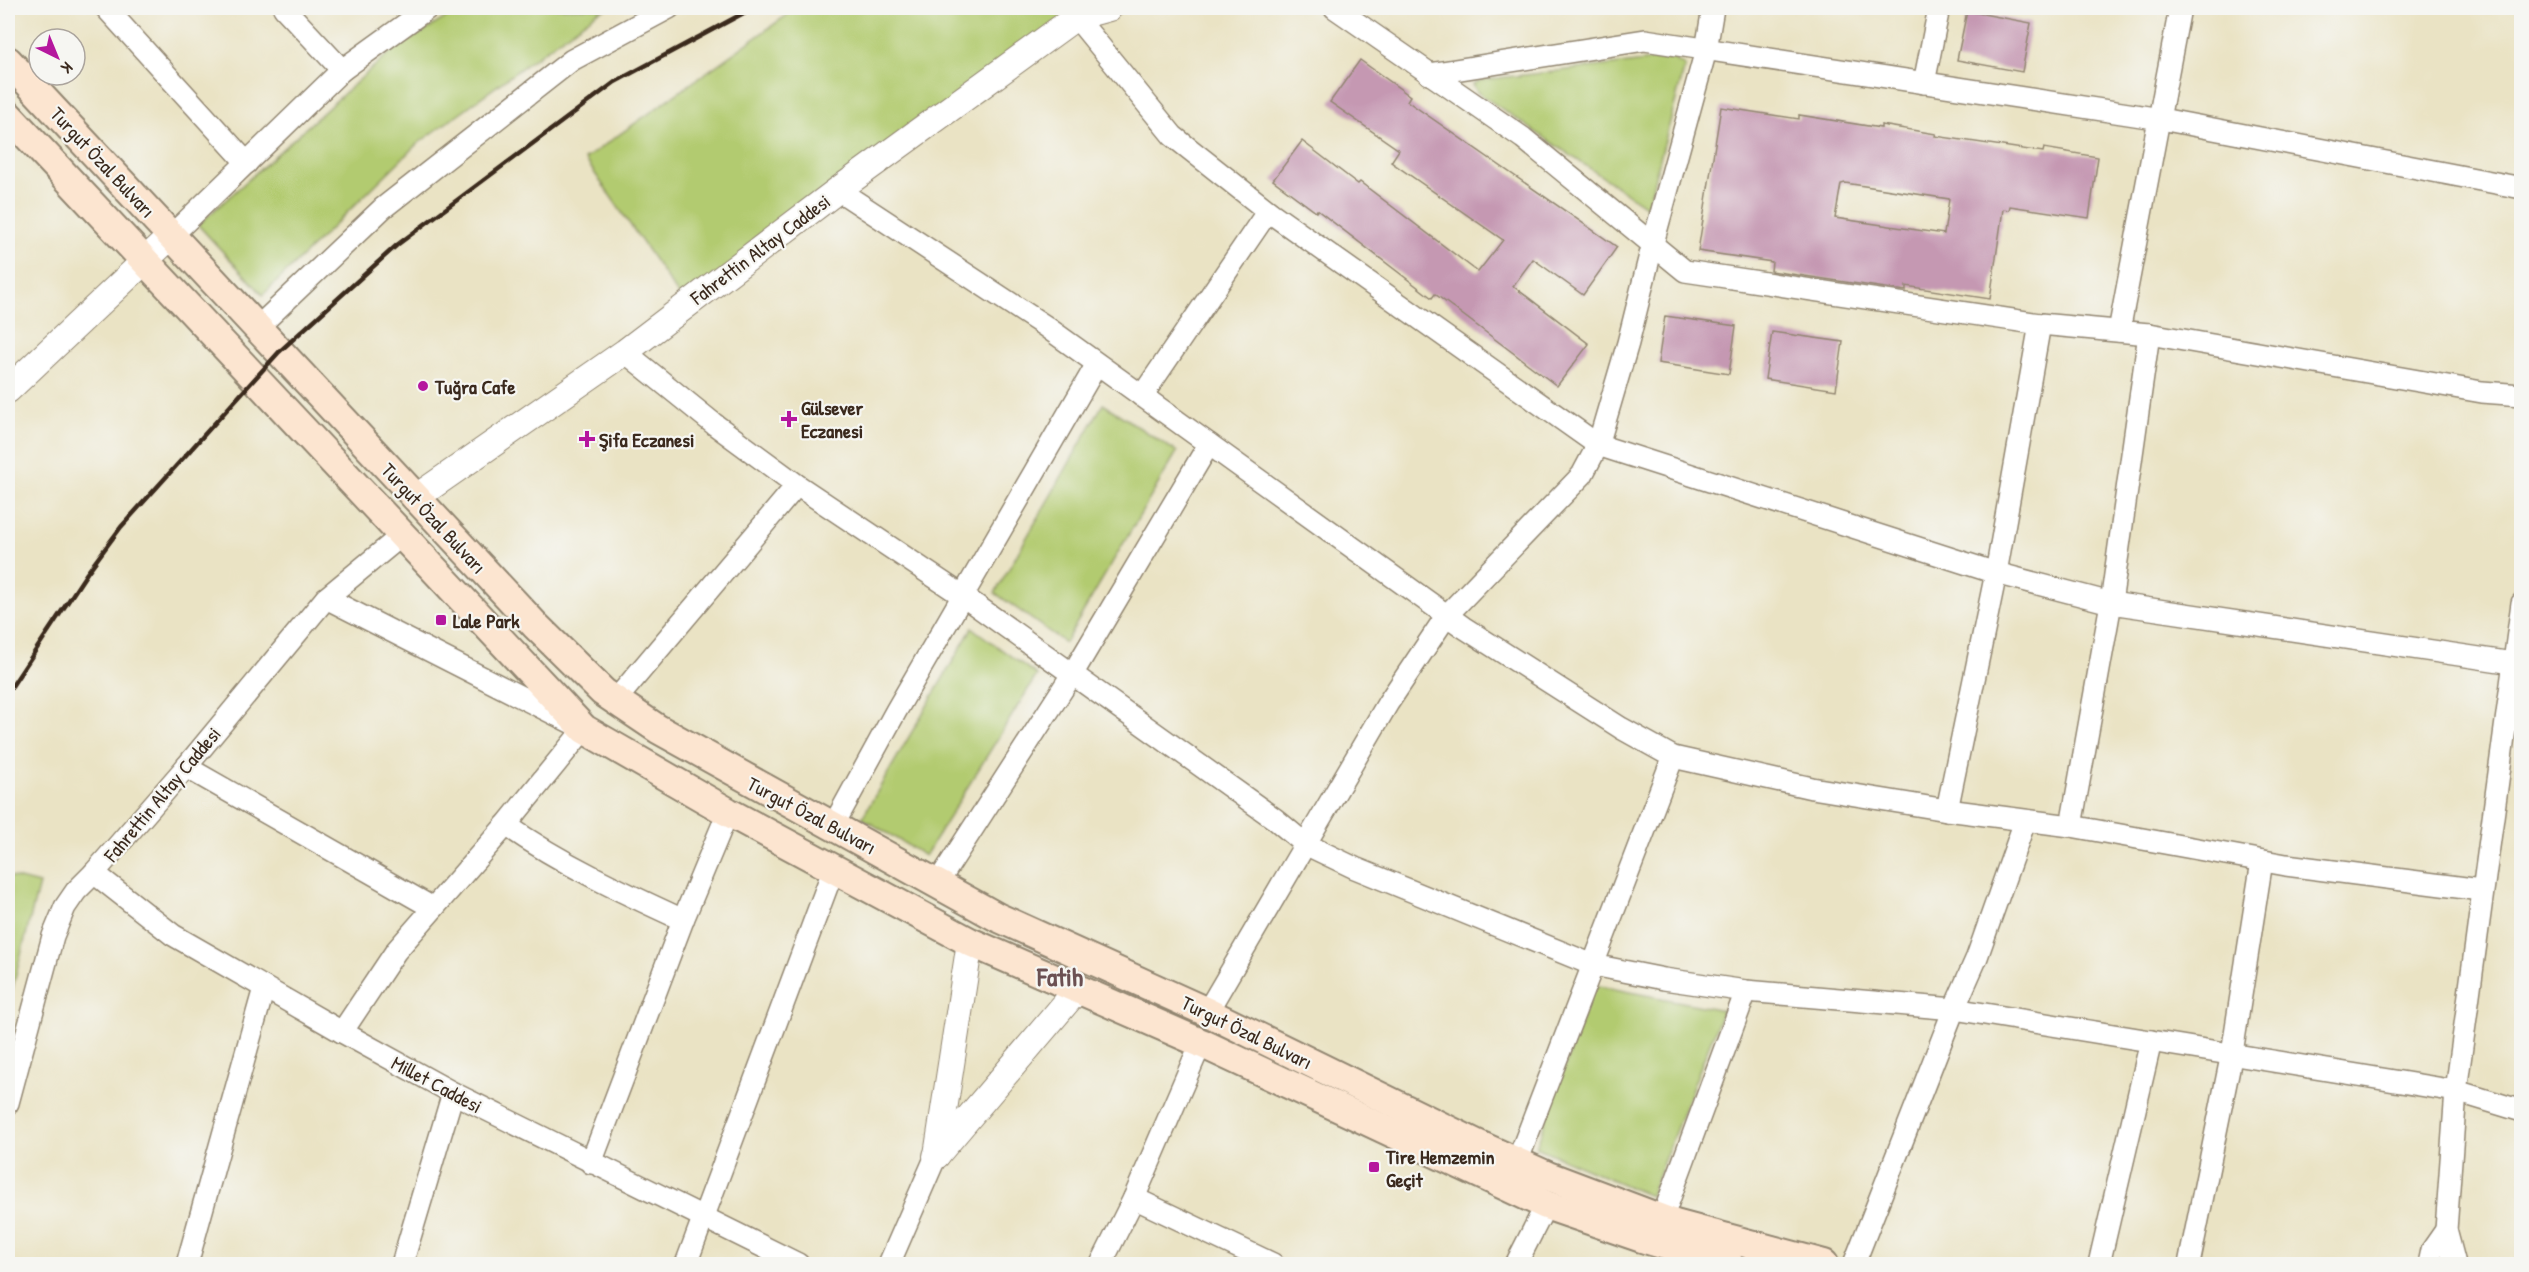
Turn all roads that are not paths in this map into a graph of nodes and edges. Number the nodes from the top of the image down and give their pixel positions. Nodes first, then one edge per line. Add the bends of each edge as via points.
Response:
1 (106, 8) edge
2 (284, 8) edge
3 (428, 8) edge
4 (669, 8) edge
5 (1109, 8) edge
6 (1335, 8) edge
7 (1713, 8) edge
8 (1939, 8) edge
9 (2180, 8) edge
10 (1076, 17) junction
11 (1706, 50) junction
12 (8, 61) edge
13 (342, 70) junction
14 (1429, 74) junction
15 (1924, 83) junction
16 (8, 115) edge
17 (2161, 119) junction
18 (247, 163) junction
19 (2522, 188) edge
20 (838, 190) junction
21 (1268, 211) junction
22 (172, 236) junction
23 (1653, 243) junction
24 (146, 260) junction
25 (2040, 324) junction
26 (257, 328) junction
27 (2119, 331) junction
28 (2149, 334) junction
29 (625, 352) junction
30 (1097, 364) junction
31 (8, 390) edge
32 (2522, 395) edge
33 (1142, 396) junction
34 (1209, 444) junction
35 (1598, 446) junction
36 (797, 485) junction
37 (415, 498) junction
38 (401, 536) junction
39 (1996, 573) junction
40 (963, 596) junction
41 (326, 598) junction
42 (2111, 603) junction
43 (2522, 603) edge
44 (1447, 615) junction
45 (2519, 642) edge
46 (2513, 663) junction
47 (1073, 673) junction
48 (615, 701) junction
49 (584, 729) junction
50 (1673, 757) junction
51 (186, 767) junction
52 (1947, 810) junction
53 (728, 812) junction
54 (2025, 821) junction
55 (506, 825) junction
56 (833, 826) junction
57 (2071, 826) junction
58 (1305, 844) junction
59 (2262, 861) junction
60 (834, 868) junction
61 (94, 873) junction
62 (938, 884) junction
63 (2481, 890) junction
64 (433, 908) junction
65 (683, 920) junction
66 (970, 942) junction
67 (1593, 965) junction
68 (264, 988) junction
69 (1077, 990) junction
70 (1746, 991) junction
71 (1954, 1008) junction
72 (1207, 1012) junction
73 (342, 1032) junction
74 (2151, 1041) junction
75 (1201, 1043) junction
76 (2232, 1053) junction
77 (2456, 1091) junction
78 (453, 1093) junction
79 (8, 1103) edge
80 (2522, 1111) edge
81 (936, 1156) junction
82 (1517, 1162) junction
83 (591, 1163) junction
84 (1134, 1198) junction
85 (1546, 1205) junction
86 (703, 1219) junction
87 (1662, 1219) junction
88 (2446, 1230) junction
89 (1728, 1258) edge
90 (187, 1264) edge
91 (402, 1264) edge
92 (686, 1264) edge
93 (798, 1264) edge
94 (889, 1264) edge
95 (1101, 1264) edge
96 (1273, 1264) edge
97 (1516, 1264) edge
98 (1824, 1264) edge
99 (1854, 1264) edge
100 (2099, 1264) edge
101 (2189, 1264) edge
102 (2429, 1264) edge
103 (2455, 1264) edge

1 - 18 street
2 - 13 street
3 - 13 street
4 - 26 street via 572,60 383,208
5 - 10 street, Fahrettin Altay Caddesi
6 - 14 street
7 - 11 street
8 - 15 street
9 - 17 street
10 - 20 street, Fahrettin Altay Caddesi
10 - 21 street via 1173,136
11 - 14 street via 1645,40
11 - 15 street
11 - 23 street
12 - 22 main road, Turgut Özal Bulvarı
13 - 18 street
14 - 23 street via 1523,138
15 - 17 street
16 - 24 main road, Turgut Özal Bulvarı
17 - 19 street
17 - 27 street
18 - 22 street
20 - 29 street, Fahrettin Altay Caddesi
20 - 30 street
21 - 33 street
21 - 35 street
22 - 24 street
22 - 26 main road, Turgut Özal Bulvarı
23 - 25 street via 1685,270
23 - 35 street
24 - 31 street
24 - 38 main road, Turgut Özal Bulvarı
25 - 27 street
25 - 39 street
26 - 37 main road, Turgut Özal Bulvarı
27 - 28 street
28 - 32 street via 2482,392
28 - 42 street
29 - 36 street
29 - 37 street, Fahrettin Altay Caddesi
30 - 33 street
30 - 40 street
33 - 34 street
34 - 44 street
34 - 47 street
35 - 39 street
35 - 44 street via 1582,475
36 - 40 street
36 - 48 street
37 - 48 main road, Turgut Özal Bulvarı via 583,675
38 - 41 street, Fahrettin Altay Caddesi
38 - 49 main road, Turgut Özal Bulvarı
39 - 42 street
39 - 52 street
40 - 47 street
40 - 56 street
41 - 49 street
41 - 51 street, Fahrettin Altay Caddesi
42 - 46 street
42 - 57 street
43 - 45 street
44 - 50 street via 1621,728
44 - 58 street via 1388,703
45 - 46 street
46 - 63 street
47 - 58 street
47 - 62 street
48 - 56 main road, Turgut Özal Bulvarı
49 - 53 main road, Turgut Özal Bulvarı
49 - 55 street
50 - 52 street via 1812,788
50 - 67 street
51 - 61 street, Fahrettin Altay Caddesi
51 - 64 street
52 - 54 street
53 - 60 main road, Turgut Özal Bulvarı
53 - 65 street
54 - 57 street
54 - 71 street via 1977,957
55 - 64 street
55 - 65 street via 589,877
56 - 62 main road, Turgut Özal Bulvarı
57 - 59 street
58 - 67 street
58 - 72 street
59 - 63 street
59 - 76 street
60 - 66 main road, Turgut Özal Bulvarı
60 - 86 street
61 - 68 street, Millet Caddesi via 173,934
61 - 79 street, Fahrettin Altay Caddesi via 65,907 53,936
62 - 72 main road, Turgut Özal Bulvarı via 997,917
63 - 77 street
64 - 73 street via 396,951
65 - 83 street
66 - 69 main road, Turgut Özal Bulvarı
66 - 81 street
67 - 70 street
67 - 82 street
68 - 73 street, Millet Caddesi
68 - 90 street
69 - 75 main road, Turgut Özal Bulvarı
69 - 81 street
70 - 71 street
70 - 87 street
71 - 74 street
71 - 99 street
72 - 82 main road, Turgut Özal Bulvarı
73 - 78 street, Millet Caddesi
74 - 76 street
74 - 100 street
75 - 84 street
75 - 85 main road, Turgut Özal Bulvarı
76 - 77 street
76 - 101 street
77 - 80 street
77 - 88 street
78 - 83 street, Millet Caddesi
78 - 91 street
81 - 94 street
82 - 87 main road, Turgut Özal Bulvarı
83 - 86 street, Millet Caddesi
84 - 95 street
84 - 96 street
85 - 89 main road, Turgut Özal Bulvarı via 1641,1238
85 - 97 street
86 - 92 street
86 - 93 street, Millet Caddesi
87 - 89 main road, Turgut Özal Bulvarı
88 - 102 street via 2432,1250
88 - 103 street
89 - 98 main road, Turgut Özal Bulvarı

